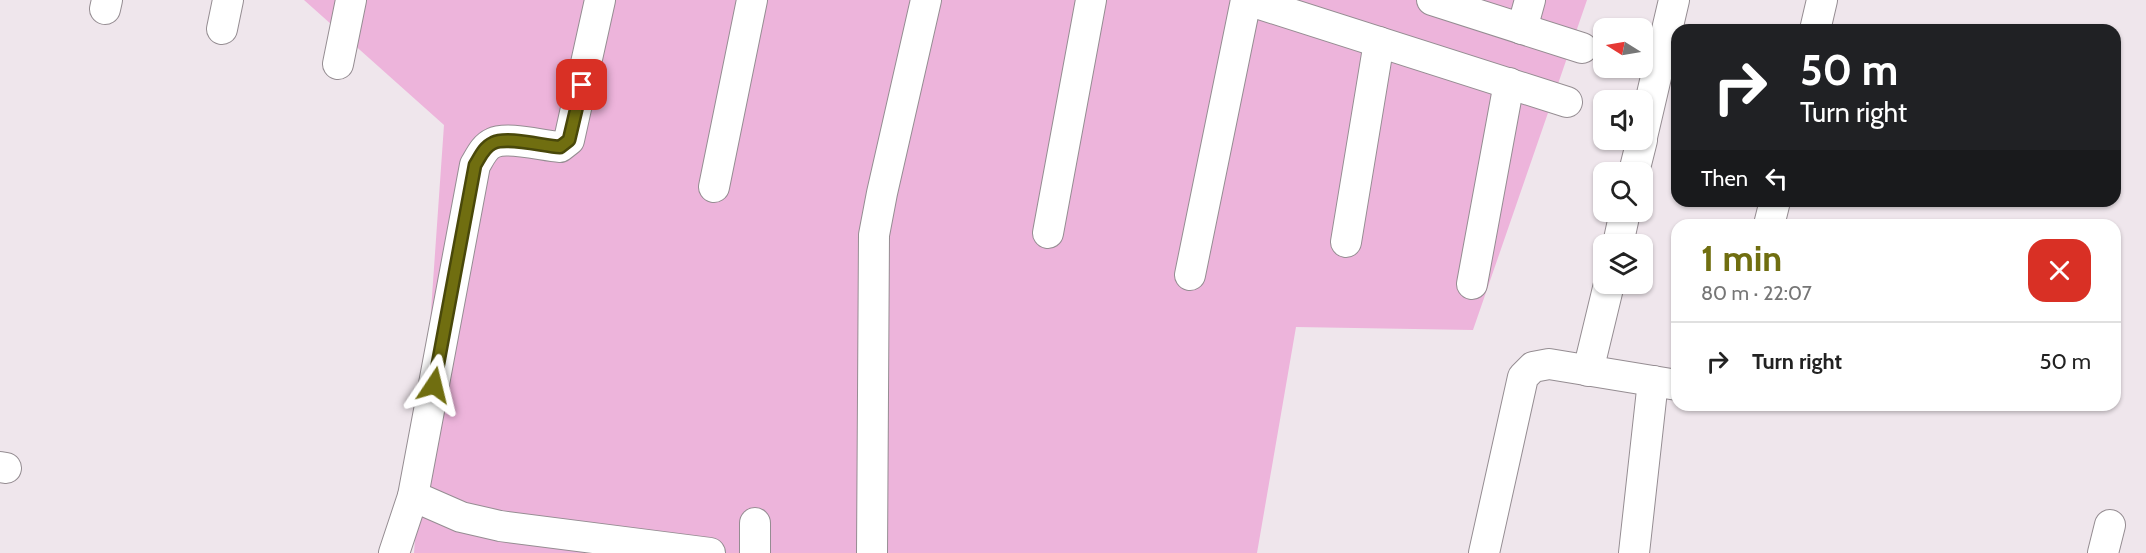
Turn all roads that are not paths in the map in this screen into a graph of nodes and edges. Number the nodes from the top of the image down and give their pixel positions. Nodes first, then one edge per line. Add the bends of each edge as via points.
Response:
1 (228, 0) edge
2 (351, 0) edge
3 (600, 0) edge
4 (752, 0) edge
5 (926, 0) edge
6 (1091, 0) edge
7 (1247, 0) edge
8 (1432, 0) edge
9 (1530, 0) edge
10 (1674, 0) edge
11 (1822, 0) edge
12 (1816, 24) edge
13 (222, 29) dead end
14 (1522, 29) junction
15 (1379, 42) junction
16 (1582, 48) dead end
17 (338, 64) dead end
18 (1509, 83) junction
19 (1653, 91) edge
20 (1567, 102) dead end
21 (714, 187) dead end
22 (1048, 234) dead end
23 (1346, 242) dead end
24 (1190, 275) dead end
25 (1472, 284) dead end
26 (1607, 294) edge
27 (1588, 371) junction
28 (1665, 383) edge
29 (413, 496) junction
30 (755, 523) dead end
31 (2110, 525) dead end
32 (394, 553) edge
33 (710, 553) edge
34 (755, 553) edge
35 (872, 553) edge
36 (1484, 553) edge
37 (1634, 553) edge
38 (2103, 553) edge

1 - 13 street
2 - 17 street
3 - 29 street via 569,140 560,147 508,140 494,142 475,165
4 - 21 street
5 - 35 street via 874,235
6 - 22 street
7 - 15 street
7 - 24 street
8 - 14 street
9 - 14 street
10 - 19 street
11 - 12 street
14 - 16 street
15 - 18 street
15 - 23 street
18 - 20 street
18 - 25 street
26 - 27 street
27 - 28 street
27 - 36 street via 1549,364 1533,367 1523,377
28 - 37 street
29 - 32 street
29 - 33 street via 461,517 500,526
30 - 34 street
31 - 38 street

